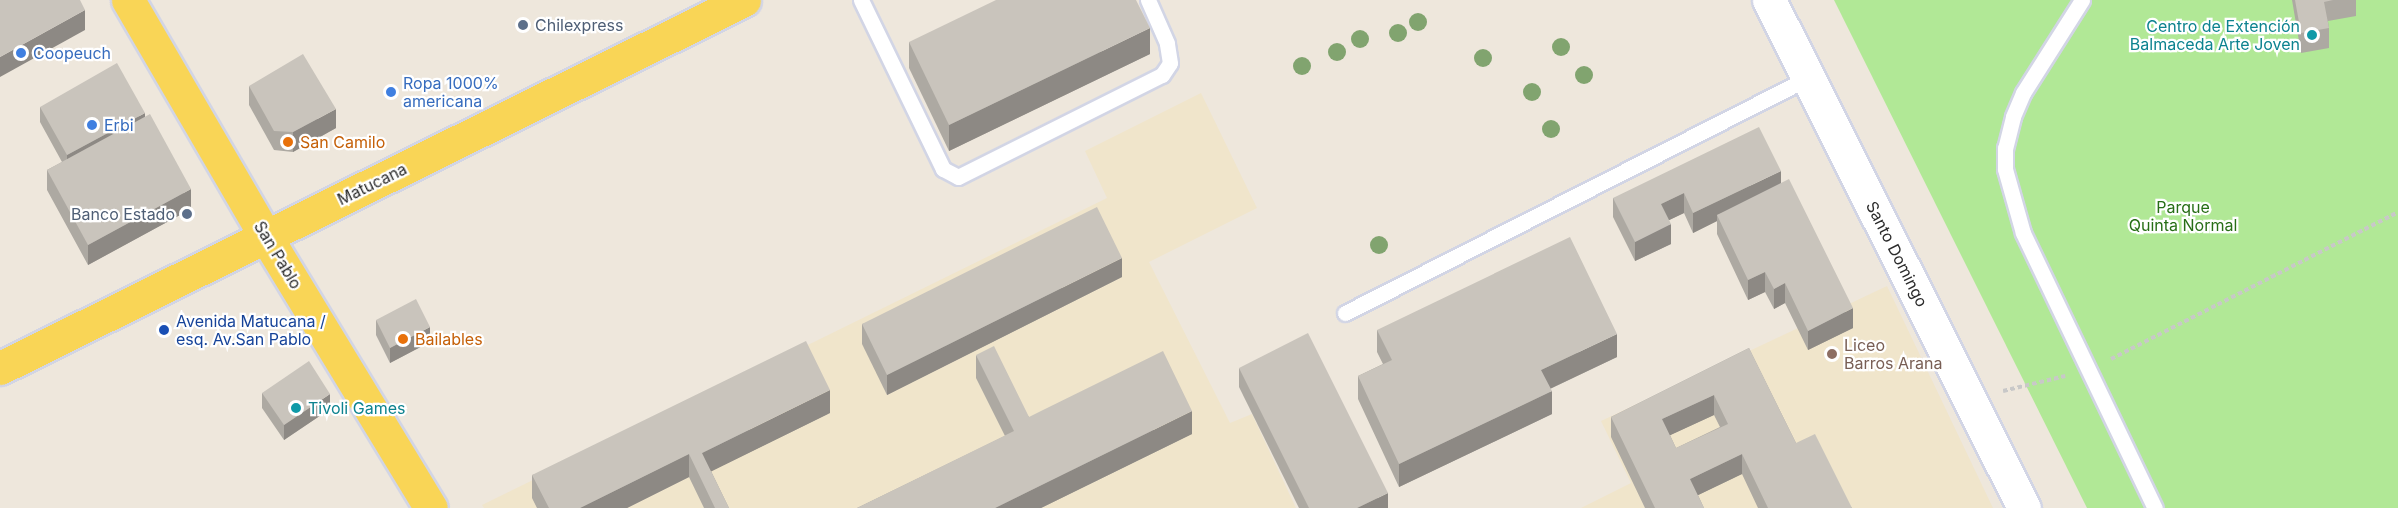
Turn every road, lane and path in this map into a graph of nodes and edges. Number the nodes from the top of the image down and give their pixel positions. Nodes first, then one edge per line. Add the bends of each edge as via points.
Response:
1 (128, 0) edge
2 (744, 0) edge
3 (861, 0) edge
4 (1148, 0) edge
5 (1769, 0) edge
6 (2082, 0) edge
7 (1808, 78) junction
8 (2398, 212) edge
9 (266, 237) junction
10 (1345, 313) dead end
11 (0, 368) edge
12 (2088, 371) junction
13 (1970, 399) junction
14 (431, 508) edge
15 (2024, 508) edge
16 (2155, 508) edge

1 - 9 main road, San Pablo
2 - 9 main road, Matucana
3 - 4 lane via 943,169 958,177 1162,75 1170,63 1167,43
5 - 7 street, Santo Domingo
6 - 12 lane via 2024,93 2008,138 2005,169 2023,233
7 - 10 lane
7 - 13 street, Santo Domingo
8 - 12 path
9 - 11 main road, Matucana
9 - 14 main road, San Pablo
12 - 13 path
12 - 16 lane
13 - 15 street, Santo Domingo

